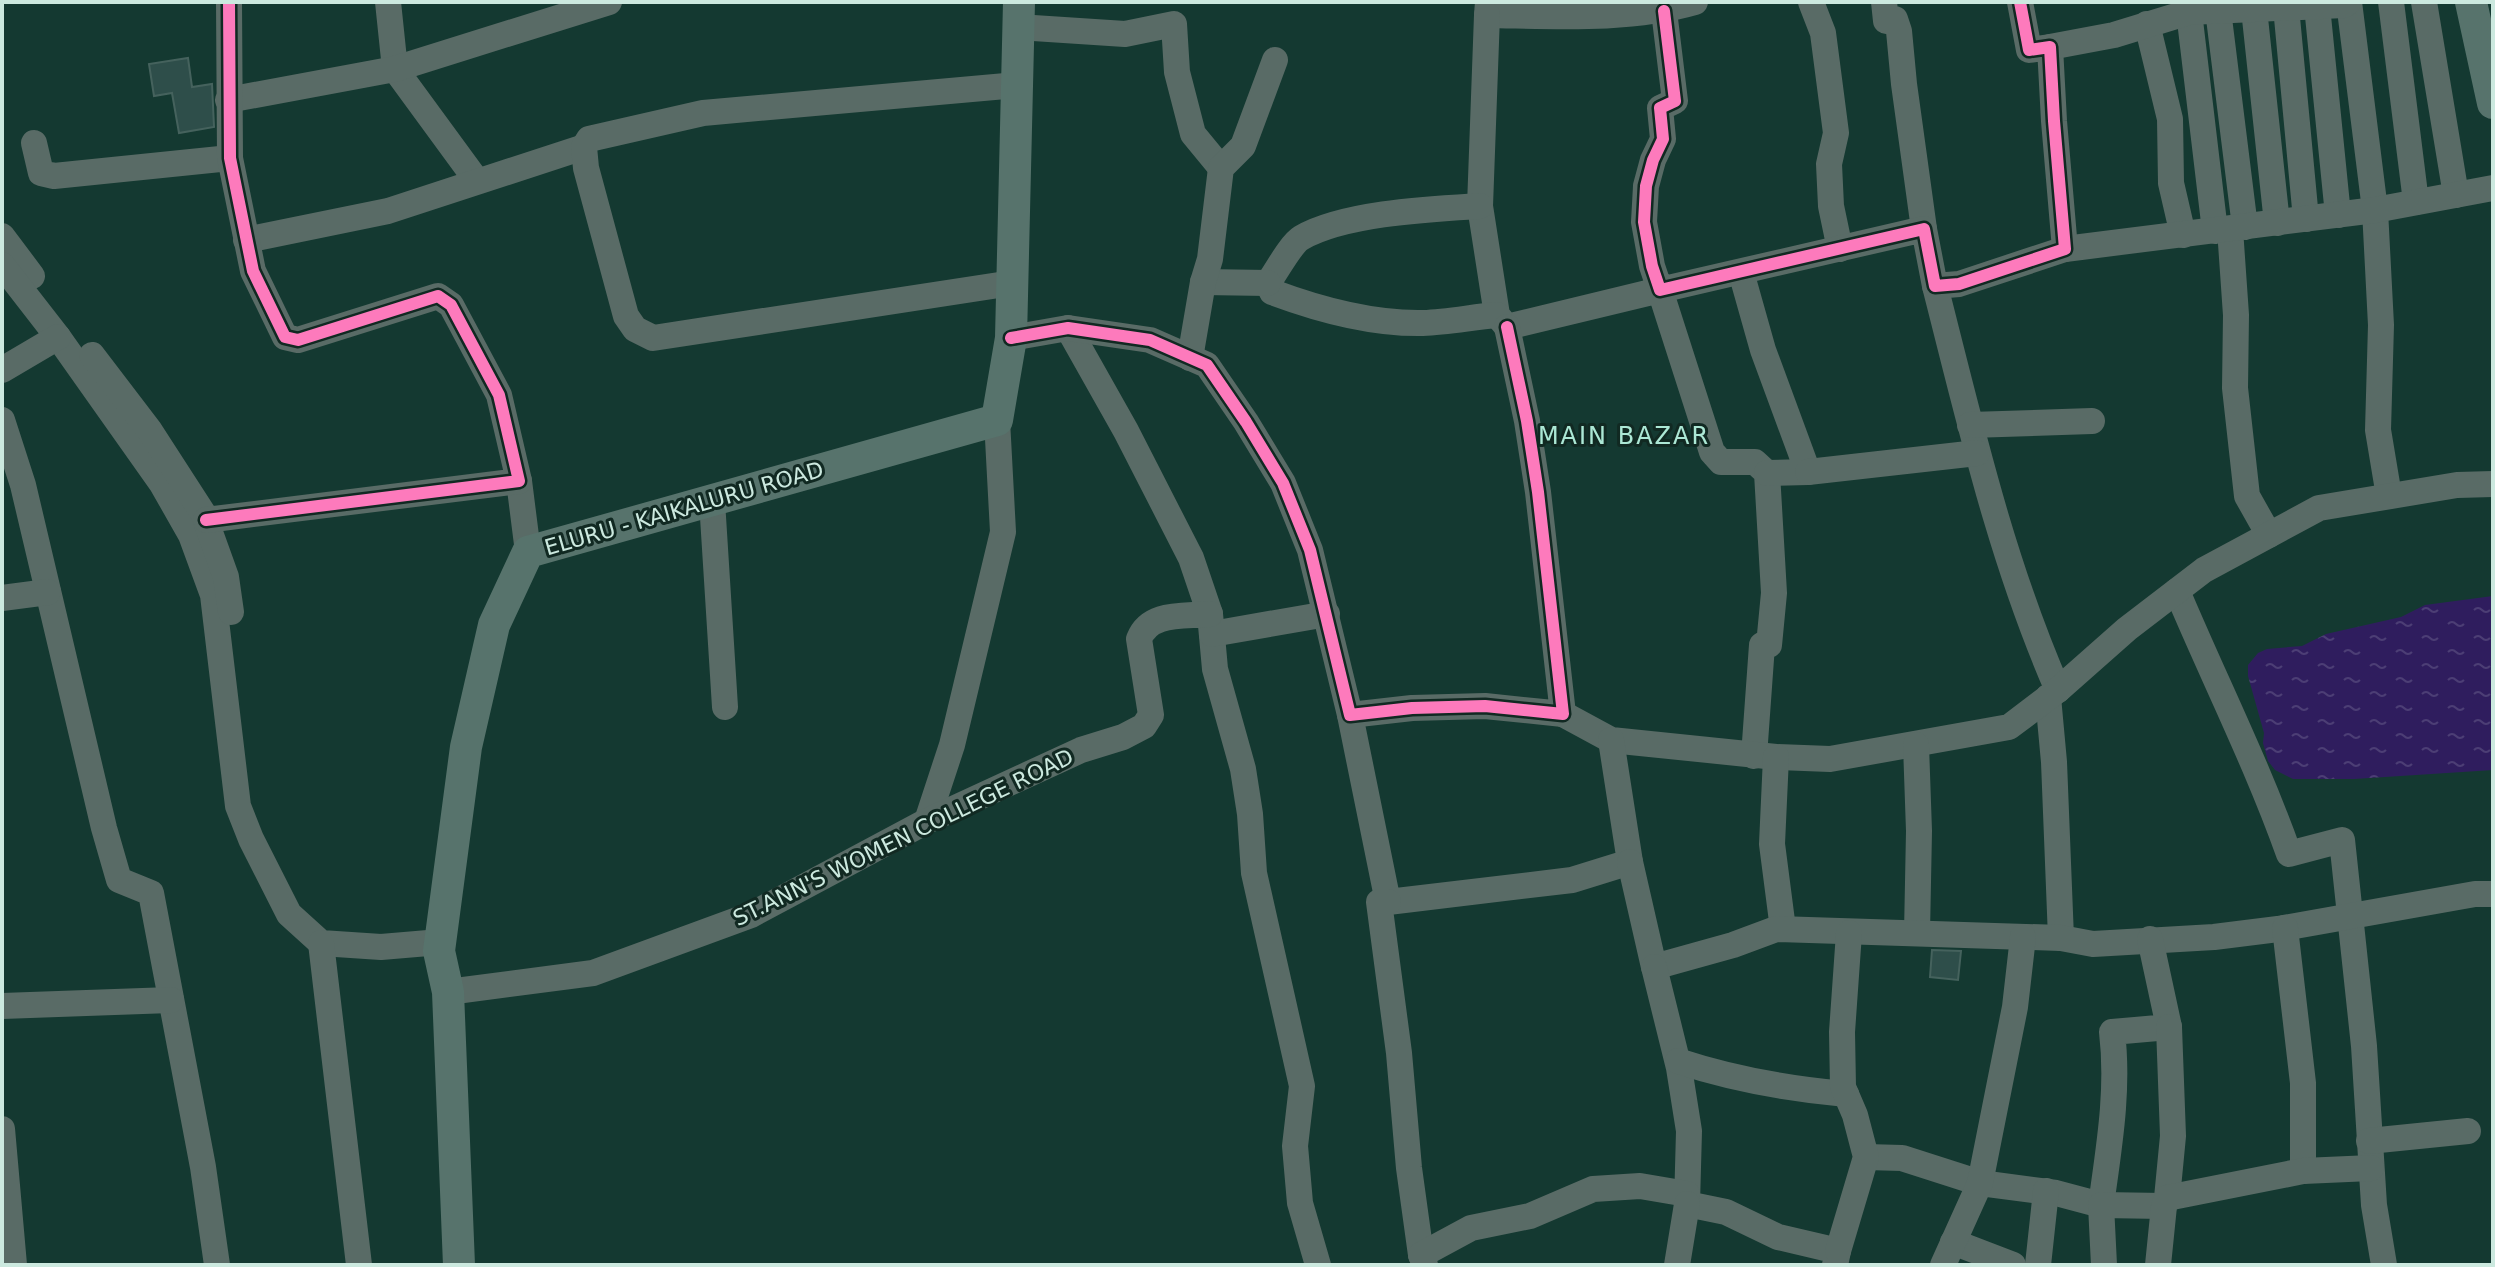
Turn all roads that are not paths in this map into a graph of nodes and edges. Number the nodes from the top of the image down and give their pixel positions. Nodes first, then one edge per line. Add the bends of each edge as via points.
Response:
1 (229, 2) edge
2 (388, 2) edge
3 (609, 2) edge
4 (1695, 2) edge
5 (1811, 2) edge
6 (1884, 2) edge
7 (2020, 2) edge
8 (2349, 2) edge
9 (2391, 2) edge
10 (2424, 2) edge
11 (2471, 2) edge
12 (2317, 6) junction
13 (2286, 7) junction
14 (1488, 8) edge
15 (2254, 9) junction
16 (2218, 10) junction
17 (1664, 11) junction
18 (2189, 12) junction
19 (1019, 14) edge
20 (2147, 24) junction
21 (2050, 47) junction
22 (1275, 60) dead end
23 (395, 69) junction
24 (1017, 85) junction
25 (228, 100) junction
26 (2493, 103) edge
27 (34, 143) dead end
28 (584, 147) junction
29 (230, 158) junction
30 (1221, 168) junction
31 (477, 181) junction
32 (2493, 188) edge
33 (2456, 195) junction
34 (2416, 202) junction
35 (1480, 206) junction
36 (2375, 210) junction
37 (2338, 215) junction
38 (2306, 219) junction
39 (2277, 223) junction
40 (1924, 229) junction
41 (2230, 229) junction
42 (2183, 235) junction
43 (2, 236) edge
44 (246, 240) junction
45 (1840, 249) junction
46 (2065, 249) junction
47 (2, 265) edge
48 (1741, 272) junction
49 (1203, 282) junction
50 (1012, 283) junction
51 (1268, 283) junction
52 (1935, 286) junction
53 (1660, 290) junction
54 (1502, 321) junction
55 (1068, 328) junction
56 (58, 337) junction
57 (1011, 338) junction
58 (1190, 358) junction
59 (2, 370) edge
60 (2, 420) edge
61 (997, 420) junction
62 (2092, 421) dead end
63 (1970, 425) junction
64 (1977, 453) junction
65 (1808, 472) junction
66 (1767, 473) junction
67 (519, 481) junction
68 (2493, 484) edge
69 (2389, 496) junction
70 (712, 501) junction
71 (206, 520) junction
72 (2269, 535) junction
73 (528, 552) junction
74 (2177, 591) junction
75 (48, 592) junction
76 (2, 598) edge
77 (1327, 614) junction
78 (1211, 624) junction
79 (2053, 694) junction
80 (725, 707) dead end
81 (1563, 714) junction
82 (1350, 715) junction
83 (1611, 740) junction
84 (1916, 745) junction
85 (1765, 757) junction
86 (927, 821) junction
87 (251, 839) junction
88 (1630, 862) junction
89 (2493, 894) edge
90 (1388, 902) junction
91 (2348, 916) junction
92 (2285, 928) junction
93 (1783, 929) junction
94 (1849, 933) junction
95 (1917, 933) junction
96 (2023, 937) junction
97 (2061, 938) junction
98 (2150, 939) junction
99 (440, 942) junction
100 (321, 943) junction
101 (1654, 967) junction
102 (448, 992) junction
103 (171, 1000) junction
104 (2, 1006) edge
105 (2169, 1027) junction
106 (1678, 1061) junction
107 (1846, 1094) junction
108 (2, 1129) edge
109 (2468, 1131) dead end
110 (2369, 1141) junction
111 (1866, 1157) junction
112 (2371, 1168) junction
113 (2303, 1171) junction
114 (4, 1172) edge
115 (1980, 1183) junction
116 (2046, 1191) junction
117 (1687, 1199) junction
118 (2166, 1202) junction
119 (2101, 1205) junction
120 (1948, 1254) edge
121 (1836, 1258) edge
122 (1423, 1260) edge
123 (14, 1265) edge
124 (217, 1265) edge
125 (359, 1265) edge
126 (459, 1265) edge
127 (1318, 1265) edge
128 (1677, 1265) edge
129 (2013, 1265) edge
130 (2038, 1265) edge
131 (2104, 1265) edge
132 (2158, 1265) edge
133 (2384, 1265) edge

1 - 25 street
2 - 23 street
3 - 23 street
4 - 17 street
5 - 45 street via 1823,33 1836,133 1829,164
6 - 40 street via 1886,21 1895,19 1899,31
7 - 21 street via 2029,50
8 - 12 street
8 - 36 street
9 - 34 street
10 - 33 street
11 - 26 main road
12 - 13 street
12 - 37 street
13 - 15 street
13 - 38 street
14 - 17 street via 1546,16
14 - 35 street
15 - 16 street
15 - 39 street
16 - 18 street
16 - 41 street
17 - 53 street via 1675,101 1660,108 1663,139 1646,186 1644,222
18 - 20 street
18 - 41 street
19 - 24 main road
19 - 30 street via 1125,34 1174,24 1177,72 1193,134
20 - 21 street
20 - 42 street via 2170,119 2171,183
21 - 46 street
22 - 30 street via 1243,146
23 - 25 street
23 - 31 street
24 - 28 street via 703,113 589,139
24 - 50 main road
25 - 29 street
27 - 29 street via 41,173 54,176
28 - 31 street
28 - 50 street via 626,316 635,329 653,338
29 - 44 street
30 - 49 street
31 - 44 street via 388,211
32 - 33 street
33 - 34 street
34 - 36 street
35 - 51 street via 1350,220 1299,239
35 - 54 street
36 - 37 street
36 - 69 street via 2381,325 2378,430
37 - 38 street
38 - 39 street
39 - 41 street
40 - 45 street
40 - 52 street
41 - 42 street
41 - 72 street via 2235,388 2247,496
42 - 46 street
43 - 71 street via 150,431
44 - 67 street via 253,271 288,338 298,340 438,296 451,305 499,395
45 - 48 street
46 - 52 street via 1959,284
47 - 56 street
48 - 53 street
48 - 65 street
49 - 51 street
49 - 58 street
50 - 57 main road
51 - 54 street via 1272,292 1355,316 1421,323
52 - 63 street
53 - 54 street
53 - 66 street via 1712,452 1721,462 1755,462
54 - 81 street via 1527,421
55 - 57 street
55 - 58 street via 1150,340
55 - 78 street via 1191,558
56 - 59 street
56 - 87 street via 162,484 191,535 213,595 238,806
57 - 61 main road
58 - 77 street via 1207,365 1283,483 1310,550
60 - 75 street
61 - 70 main road, ELURU - KAIKALURU ROAD
61 - 86 street via 1003,532 952,745
62 - 63 street
63 - 64 street
64 - 65 street
64 - 79 street
65 - 66 street
66 - 85 street via 1774,593 1769,645 1762,645 1761,656
67 - 71 street
67 - 73 street
68 - 69 street
69 - 72 street via 2319,508
70 - 73 main road, ELURU - KAIKALURU ROAD
70 - 80 street
71 - 87 street via 226,577 254,807
72 - 74 street
73 - 99 main road, ELURU - KAIKALURU ROAD via 494,625 469,731
74 - 79 street
74 - 91 street via 2289,854 2342,840
75 - 76 street
75 - 103 street via 115,867 119,880 151,893
77 - 78 street
77 - 82 street
78 - 86 street, ST.ANN'S WOMEN COLLEGE ROAD via 1154,619 1144,628 1139,639 1151,715 1144,726
78 - 127 street via 1215,669 1243,769 1254,873 1302,1086 1295,1146 1300,1203
79 - 84 street via 2009,727
79 - 97 street
81 - 82 street via 1485,706
81 - 83 street
82 - 90 street
83 - 85 street
83 - 88 street
84 - 85 street via 1830,759
84 - 95 street
85 - 93 street
86 - 102 street, ST.ANN'S WOMEN COLLEGE ROAD via 751,915 593,973
87 - 100 street via 289,914
88 - 90 street via 1572,880
88 - 101 street
89 - 91 street
90 - 122 street via 1379,902
91 - 92 street
91 - 110 street
92 - 98 street
92 - 113 street via 2303,1083
93 - 94 street
93 - 101 street
94 - 95 street
94 - 107 street via 1842,1032
95 - 96 street
96 - 97 street
96 - 115 street via 2015,1007
97 - 98 street via 2093,944
98 - 105 street
99 - 100 street via 381,947
99 - 102 main road, ELURU - KAIKALURU ROAD
100 - 125 street
101 - 106 street
102 - 126 main road, ELURU - KAIKALURU ROAD
103 - 104 street
103 - 124 street
105 - 118 street via 2173,1136
105 - 119 street via 2112,1032 2115,1081
106 - 107 street via 1731,1076
106 - 117 street via 1689,1131
107 - 111 street
108 - 114 street
109 - 110 street
110 - 112 street
111 - 115 street via 1902,1158
111 - 121 street
112 - 113 street
112 - 133 street
113 - 118 street
114 - 123 street
115 - 116 street
115 - 120 street
116 - 119 street
116 - 130 street
117 - 121 street
117 - 122 street via 1640,1186 1593,1189 1530,1216 1471,1228
117 - 128 street
118 - 119 street
118 - 132 street
119 - 131 street
120 - 129 street

